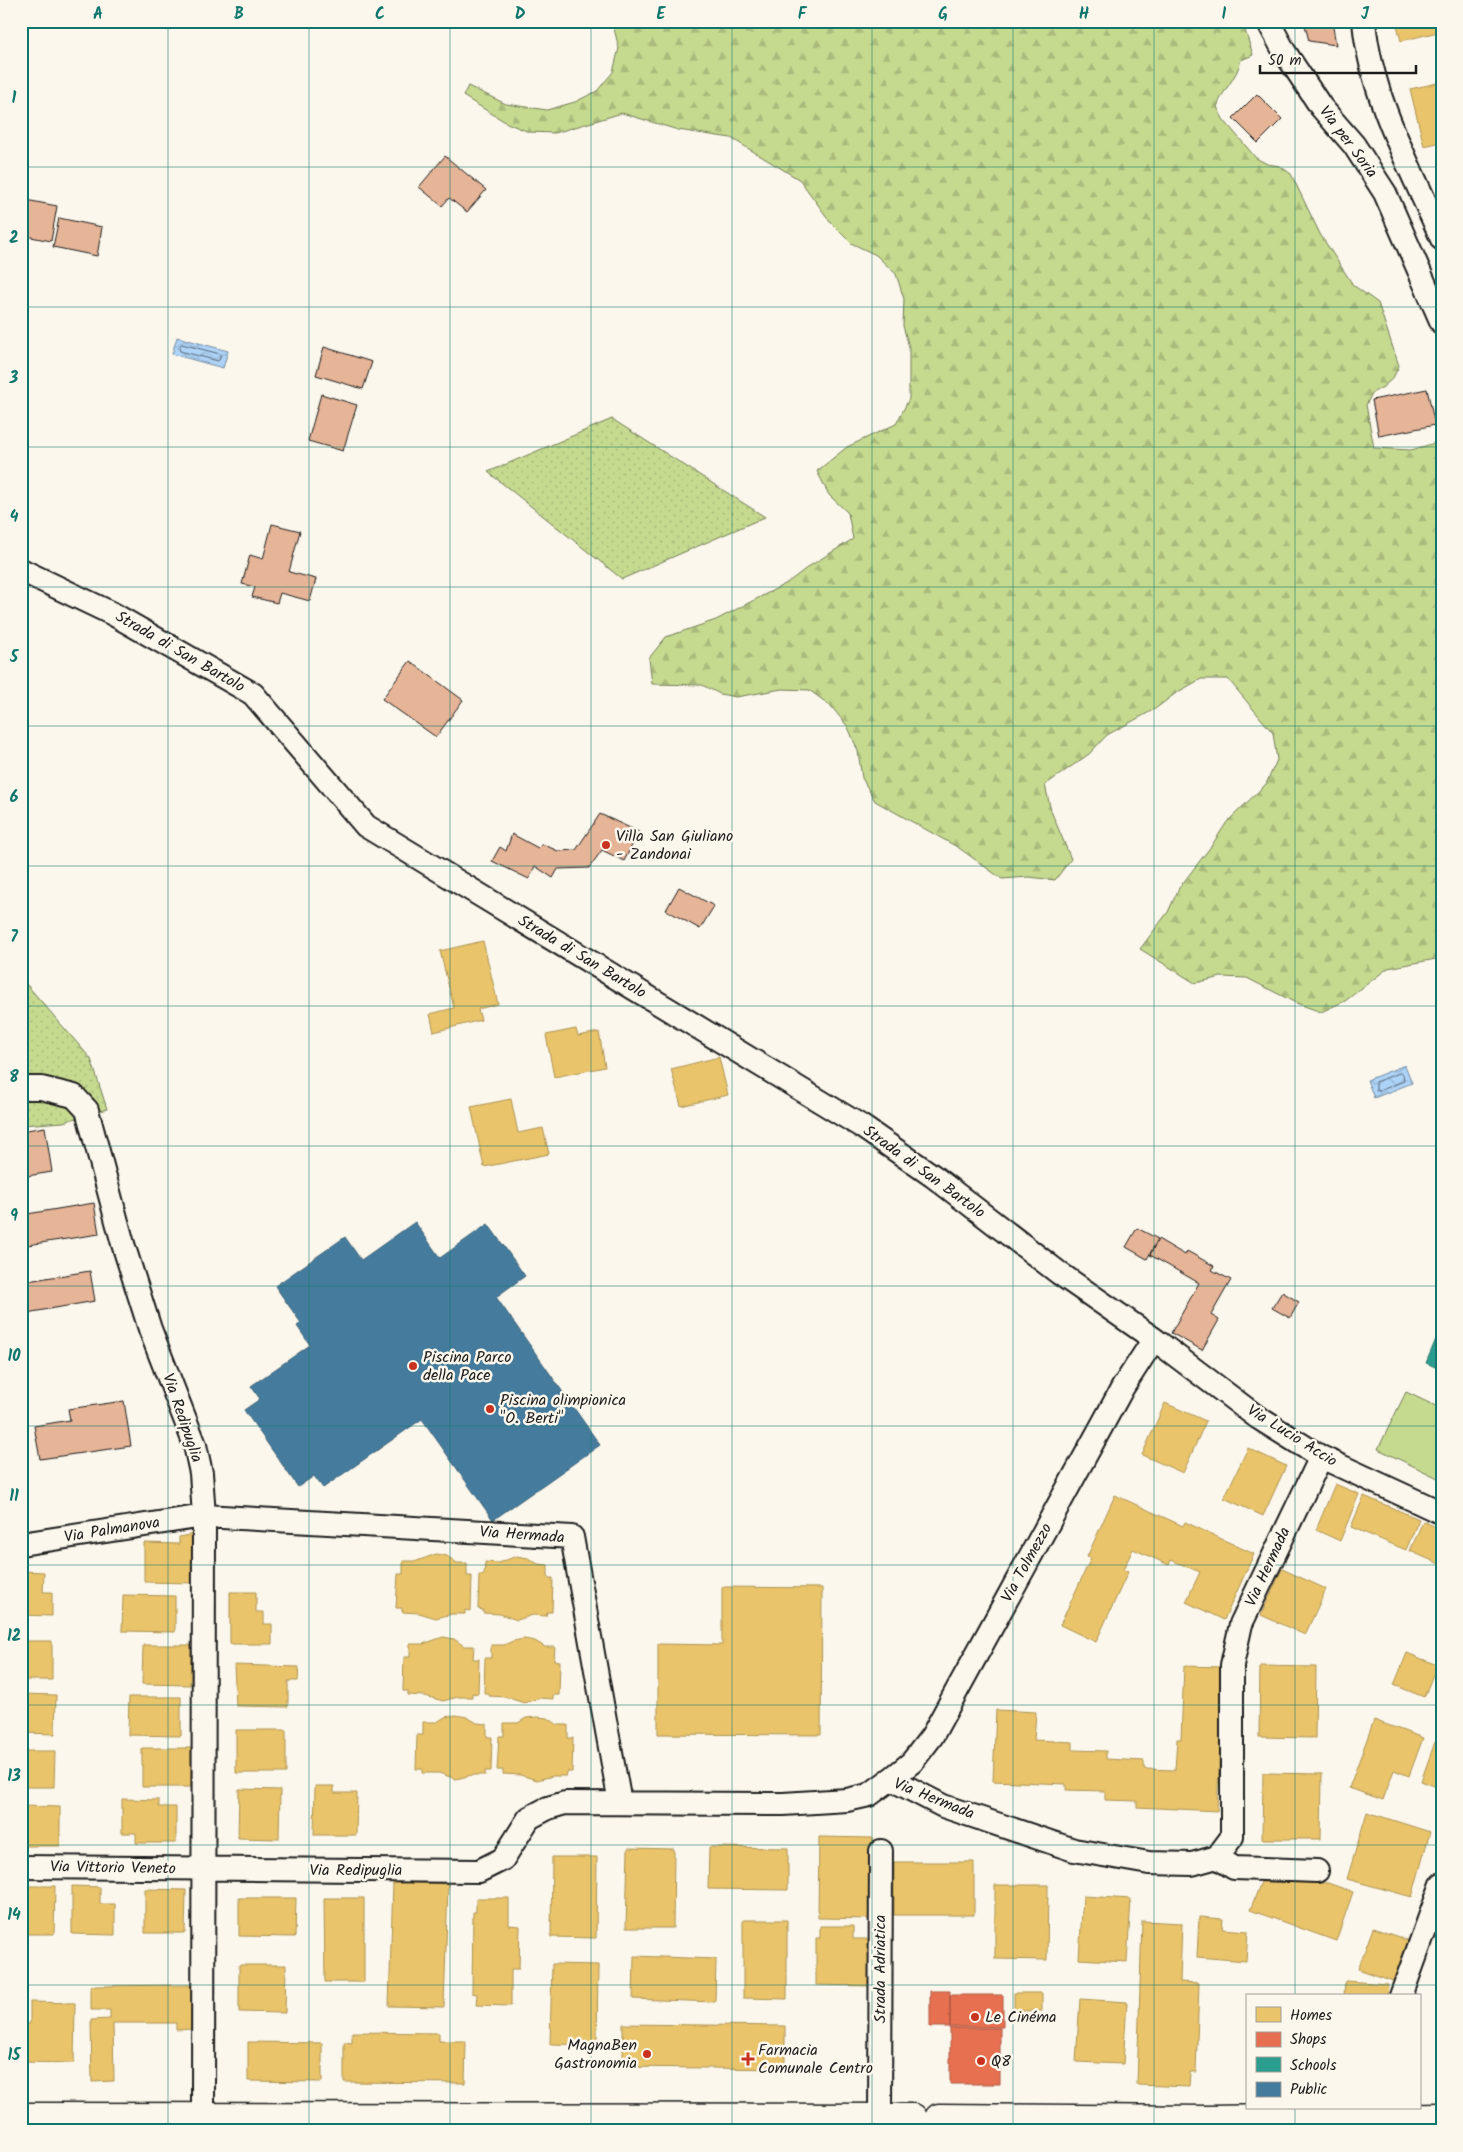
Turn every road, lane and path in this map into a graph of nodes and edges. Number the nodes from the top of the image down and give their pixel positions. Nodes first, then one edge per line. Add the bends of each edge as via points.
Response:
1 (1268, 21) edge
2 (1364, 21) edge
3 (1442, 239) edge
4 (1442, 323) edge
5 (21, 570) edge
6 (21, 1088) edge
7 (1154, 1339) junction
8 (1321, 1457) junction
9 (1442, 1513) edge
10 (204, 1516) junction
11 (21, 1544) edge
12 (891, 1779) junction
13 (620, 1803) junction
14 (881, 1851) dead end
15 (1217, 1857) junction
16 (503, 1859) joint
17 (21, 1867) edge
18 (205, 1870) junction
19 (1317, 1871) dead end
20 (1442, 1884) edge
21 (1402, 1994) edge
22 (1380, 2113) edge
23 (203, 2116) junction
24 (21, 2117) edge
25 (1442, 2117) edge
26 (880, 2118) junction
27 (320, 2124) edge

1 - 4 street, Via per Soria via 1321,107 1354,145 1384,193
2 - 3 street via 1367,50 1380,100
5 - 7 street, Strada di San Bartolo via 113,614 253,694 366,826 861,1126
6 - 10 street, Via Redipuglia via 41,1088 74,1096 86,1110 150,1329 195,1445
7 - 8 street, Via Lucio Accio via 1257,1417
7 - 12 street, Via Tolmezzo via 1123,1387 932,1736 912,1762
8 - 9 street, Via Lucio Accio
8 - 15 street, Via Hermada via 1241,1624 1232,1665 1232,1837
10 - 11 street, Via Palmanova
10 - 13 street, Via Hermada via 572,1537
10 - 18 street, Via Redipuglia
12 - 13 street, Via Hermada via 869,1795 819,1803
12 - 15 street, Via Hermada via 943,1806 1074,1850 1149,1863 1192,1864
13 - 16 street, Via Hermada via 566,1803 539,1812 529,1818
14 - 26 street, Strada Adriatica
15 - 19 street via 1234,1868
16 - 18 street, Via Redipuglia via 479,1871
17 - 18 street, Via Vittorio Veneto
18 - 23 street, Via Redipuglia
20 - 21 street
22 - 25 main road
22 - 26 main road via 1199,2120
23 - 24 main road
23 - 27 main road
26 - 27 main road

